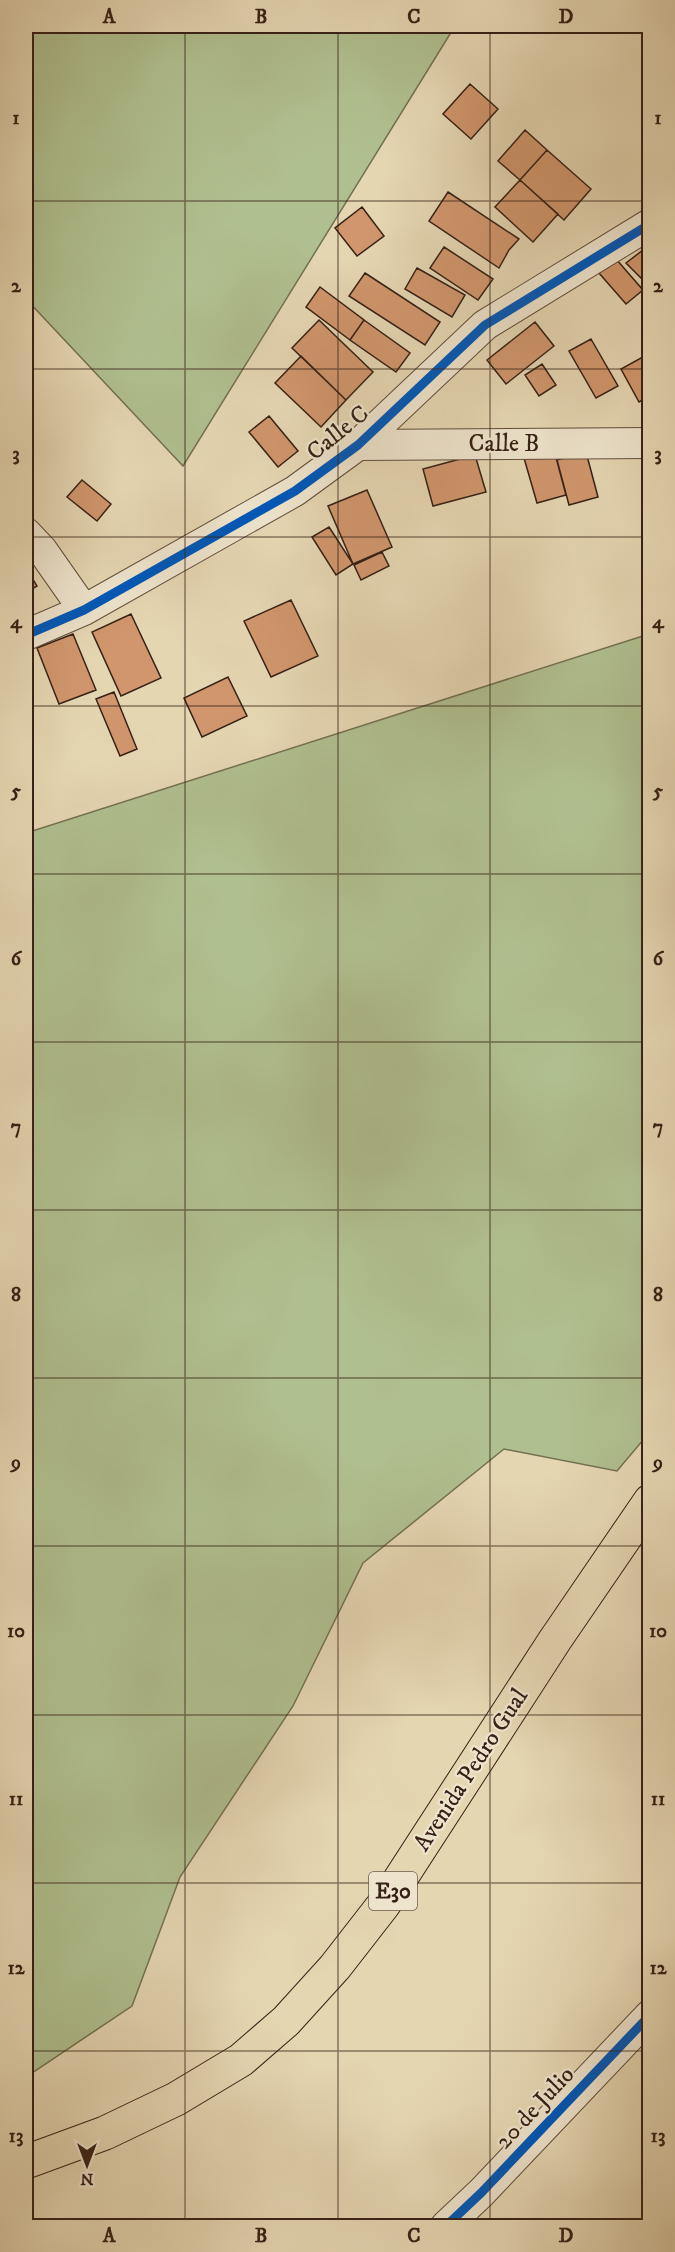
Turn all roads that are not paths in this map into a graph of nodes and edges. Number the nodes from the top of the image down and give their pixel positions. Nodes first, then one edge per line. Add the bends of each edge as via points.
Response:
1 (650, 224) edge
2 (650, 443) edge
3 (358, 445) junction
4 (26, 534) edge
5 (84, 610) junction
6 (26, 635) edge
7 (650, 1501) edge
8 (650, 2015) edge
9 (26, 2162) edge
10 (446, 2226) edge

1 - 3 street, Calle C via 485,325
2 - 3 street, Calle B
3 - 5 street, Calle C via 295,491
4 - 5 street via 42,550
5 - 6 street, Calle C
7 - 9 highway, Avenida Pedro Gual / E30 via 384,1904 286,2021 241,2060 176,2099 105,2133
8 - 10 street, 20 de Julio

